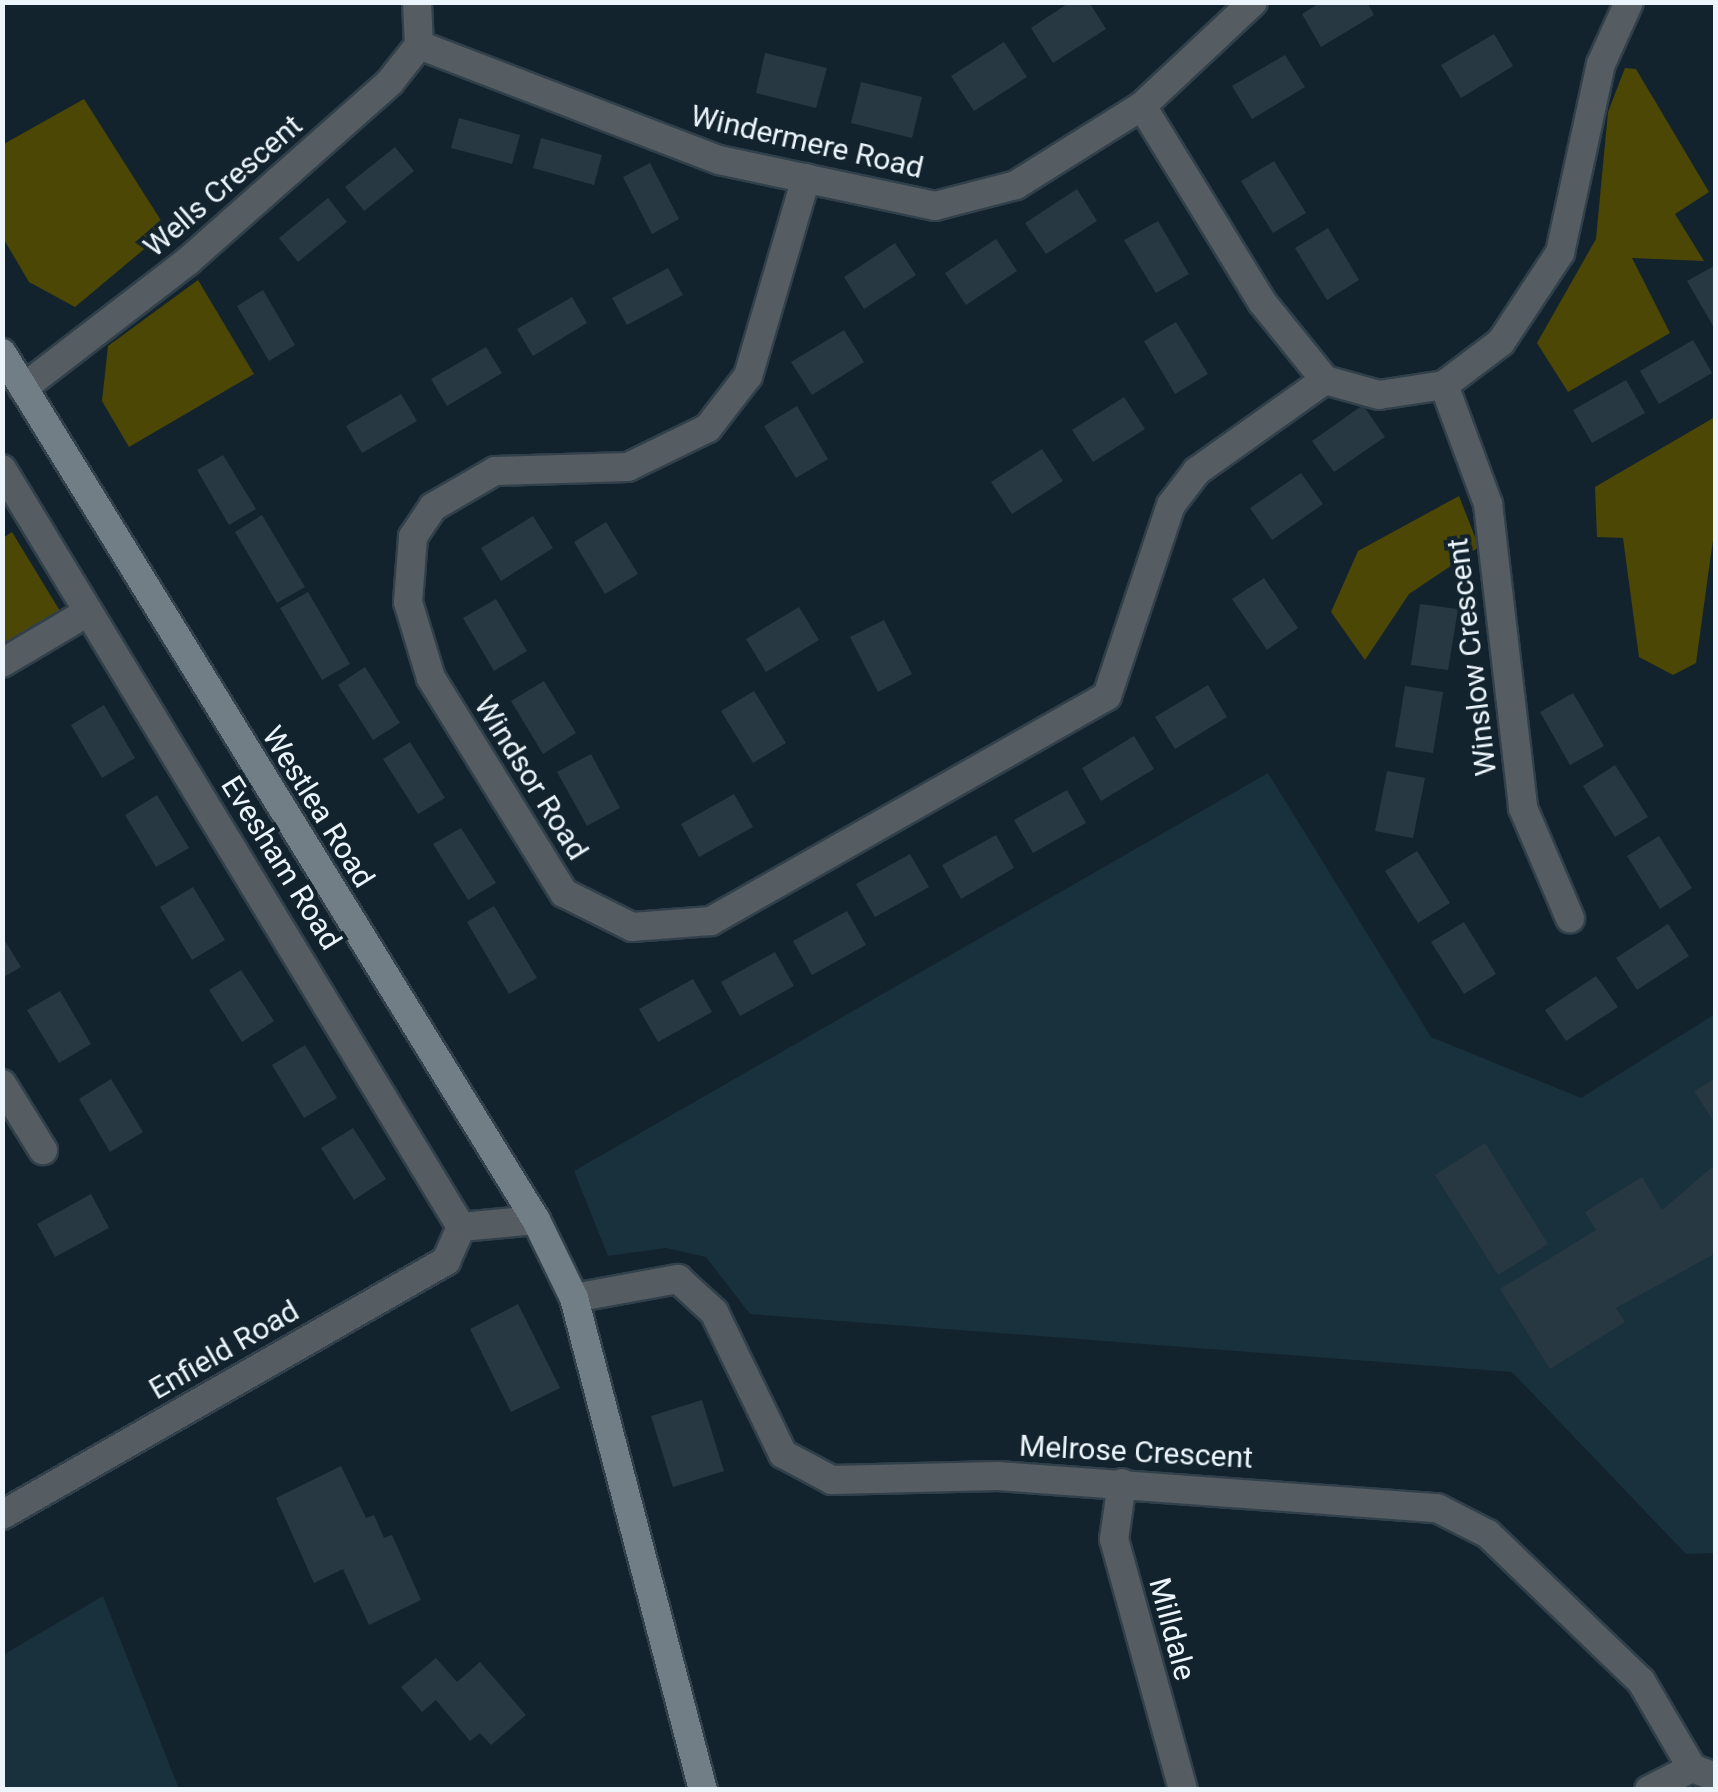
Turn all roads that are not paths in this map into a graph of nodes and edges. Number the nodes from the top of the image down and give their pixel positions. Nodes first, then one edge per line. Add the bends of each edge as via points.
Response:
1 (417, 2) edge
2 (1253, 2) edge
3 (1630, 2) edge
4 (418, 45) junction
5 (1142, 106) junction
6 (806, 178) junction
7 (2, 354) edge
8 (1325, 380) junction
9 (1444, 385) junction
10 (23, 388) junction
11 (2, 470) edge
12 (12, 505) edge
13 (88, 612) junction
14 (2, 663) edge
15 (1570, 918) dead end
16 (2, 1084) edge
17 (43, 1150) dead end
18 (536, 1220) junction
19 (461, 1227) junction
20 (574, 1298) junction
21 (1122, 1484) junction
22 (2, 1515) edge
23 (1704, 1773) edge
24 (703, 1790) edge
25 (1183, 1790) edge
26 (1649, 1790) edge

1 - 4 street
2 - 5 street, Windermere Road
3 - 9 street via 1601,64 1560,253 1502,342
4 - 6 street, Windermere Road via 586,116
4 - 10 street, Wells Crescent via 252,208
5 - 6 street, Windermere Road via 1016,186 935,206
5 - 8 street via 1262,302
6 - 8 street, Windsor Road via 748,376 708,428 628,467 495,471 433,507 413,537 408,602 431,678 564,894 632,927 711,921 1107,696 1171,505 1197,471
7 - 10 main road, Westlea Road
8 - 9 street via 1379,395
9 - 15 street, Winslow Crescent via 1488,504 1523,808
10 - 18 main road, Westlea Road
11 - 12 street, Evesham Road
12 - 13 street, Evesham Road
13 - 14 street
13 - 19 street, Evesham Road
16 - 17 street
18 - 19 street
18 - 20 main road, Westlea Road
19 - 22 street, Enfield Road via 446,1260
20 - 21 street, Melrose Crescent via 678,1278 714,1312 783,1454 804,1472 868,1482
20 - 24 main road, Westlea Road
21 - 23 street, Melrose Crescent via 1436,1508 1488,1534 1640,1681
21 - 25 street, Milldale via 1114,1539
23 - 26 street, Melrose Crescent

